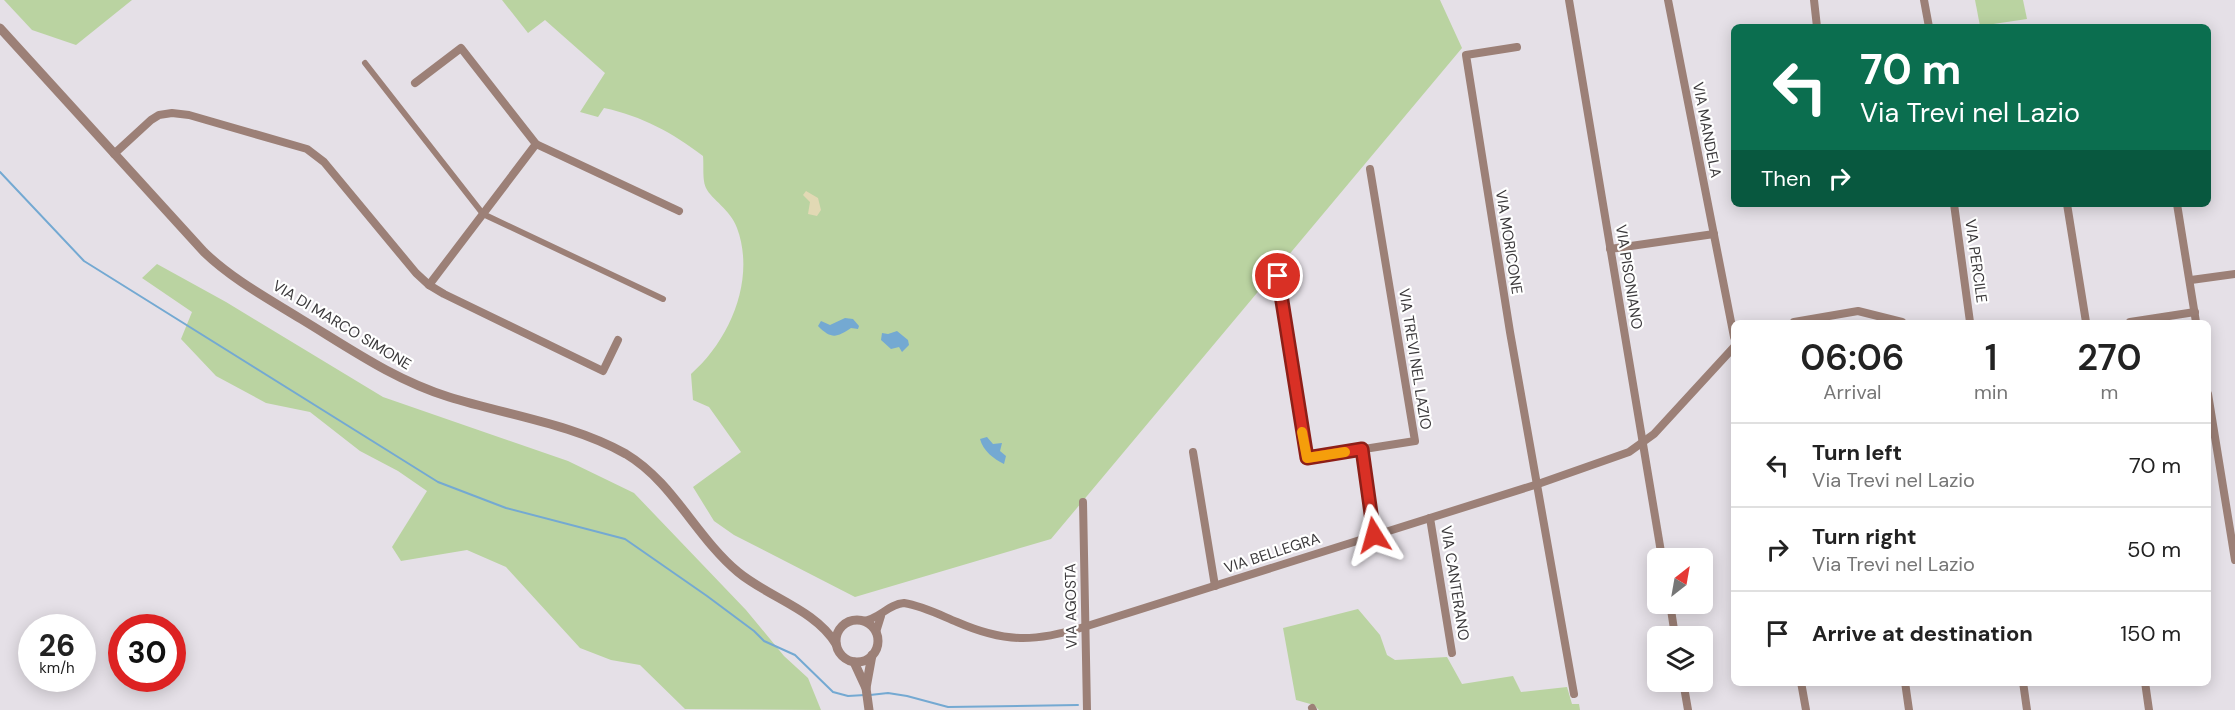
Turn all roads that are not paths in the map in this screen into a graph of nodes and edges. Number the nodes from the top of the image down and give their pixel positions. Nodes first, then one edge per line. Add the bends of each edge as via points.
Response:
1 (1569, 0) edge
2 (1668, 0) edge
3 (1814, 0) edge
4 (1924, 0) edge
5 (1817, 24) edge
6 (1928, 24) edge
7 (0, 28) edge
8 (1517, 47) dead end
9 (364, 63) dead end
10 (416, 83) dead end
11 (536, 144) junction
12 (114, 154) junction
13 (1370, 169) dead end
14 (1954, 207) edge
15 (2067, 207) edge
16 (2178, 207) edge
17 (680, 211) dead end
18 (483, 214) junction
19 (1714, 234) junction
20 (1611, 249) junction
21 (2235, 274) edge
22 (1278, 276) dead end
23 (2191, 280) junction
24 (429, 285) junction
25 (663, 299) dead end
26 (1853, 312) junction
27 (2195, 312) junction
28 (1806, 320) edge
29 (1854, 320) edge
30 (1895, 320) edge
31 (1970, 320) edge
32 (2086, 320) edge
33 (2143, 320) edge
34 (2196, 320) edge
35 (1731, 322) edge
36 (618, 340) dead end
37 (1731, 350) edge
38 (2211, 412) edge
39 (1643, 444) junction
40 (1362, 449) junction
41 (1193, 452) dead end
42 (1538, 484) junction
43 (1083, 502) dead end
44 (1430, 518) junction
45 (1374, 535) junction
46 (1660, 548) edge
47 (2235, 560) edge
48 (1215, 586) junction
49 (884, 612) junction
50 (812, 618) junction
51 (849, 621) junction
52 (863, 621) junction
53 (1084, 627) junction
54 (876, 632) junction
55 (836, 644) junction
56 (1452, 653) dead end
57 (872, 655) junction
58 (854, 662) junction
59 (1802, 686) edge
60 (1906, 686) edge
61 (2024, 686) edge
62 (2146, 686) edge
63 (866, 688) junction
64 (1685, 692) edge
65 (1574, 694) dead end
66 (869, 707) edge
67 (1087, 710) edge
68 (1688, 710) edge
69 (1806, 710) edge
70 (1909, 710) edge
71 (2027, 710) edge
72 (2149, 710) edge

1 - 20 street, VIA PISONIANO
2 - 19 street, VIA MANDELA
3 - 5 street
4 - 6 street
7 - 12 street, VIA DI MARCO SIMONE
8 - 42 street, VIA MORICONE via 1466,56
9 - 18 street
10 - 11 street via 461,48
11 - 17 street
11 - 18 street
12 - 24 street via 151,120 168,113 307,149 324,162
12 - 50 street, VIA DI MARCO SIMONE via 204,252 245,284 409,383 573,432 627,455 655,477 728,563 756,585
13 - 40 street, VIA TREVI NEL LAZIO via 1415,441
14 - 31 street, VIA PERCILE
15 - 32 street
16 - 23 street
18 - 24 street
18 - 25 street
19 - 20 street
19 - 35 street, VIA MANDELA
20 - 39 street, VIA PISONIANO
21 - 23 street
22 - 40 street, VIA TREVI NEL LAZIO via 1307,458
23 - 27 street
24 - 36 street via 603,371
26 - 28 street
26 - 29 street
26 - 30 street
27 - 33 street
27 - 34 street
37 - 39 street, VIA BELLEGRA
38 - 47 street
39 - 42 street, VIA BELLEGRA
39 - 46 street, VIA PISONIANO
40 - 45 street
41 - 48 street
42 - 44 street, VIA BELLEGRA
42 - 65 street
43 - 53 street, VIA AGOSTA
44 - 45 street, VIA BELLEGRA
44 - 56 street, VIA CANTERANO
45 - 48 street, VIA BELLEGRA
48 - 53 street, VIA BELLEGRA
49 - 52 street, VIA BELLEGRA
49 - 53 street, VIA BELLEGRA via 898,604 911,604 980,632 1014,639 1042,638
49 - 54 street
50 - 51 street, VIA DI MARCO SIMONE via 827,623
50 - 55 street, VIA DI MARCO SIMONE
51 - 52 street
51 - 55 street via 838,630
52 - 54 street
53 - 67 street, VIA AGOSTA
54 - 57 street via 877,644
55 - 58 street via 842,656
57 - 58 street
57 - 63 street
58 - 63 street
59 - 69 street
60 - 70 street
61 - 71 street
62 - 72 street
63 - 66 street
64 - 68 street

